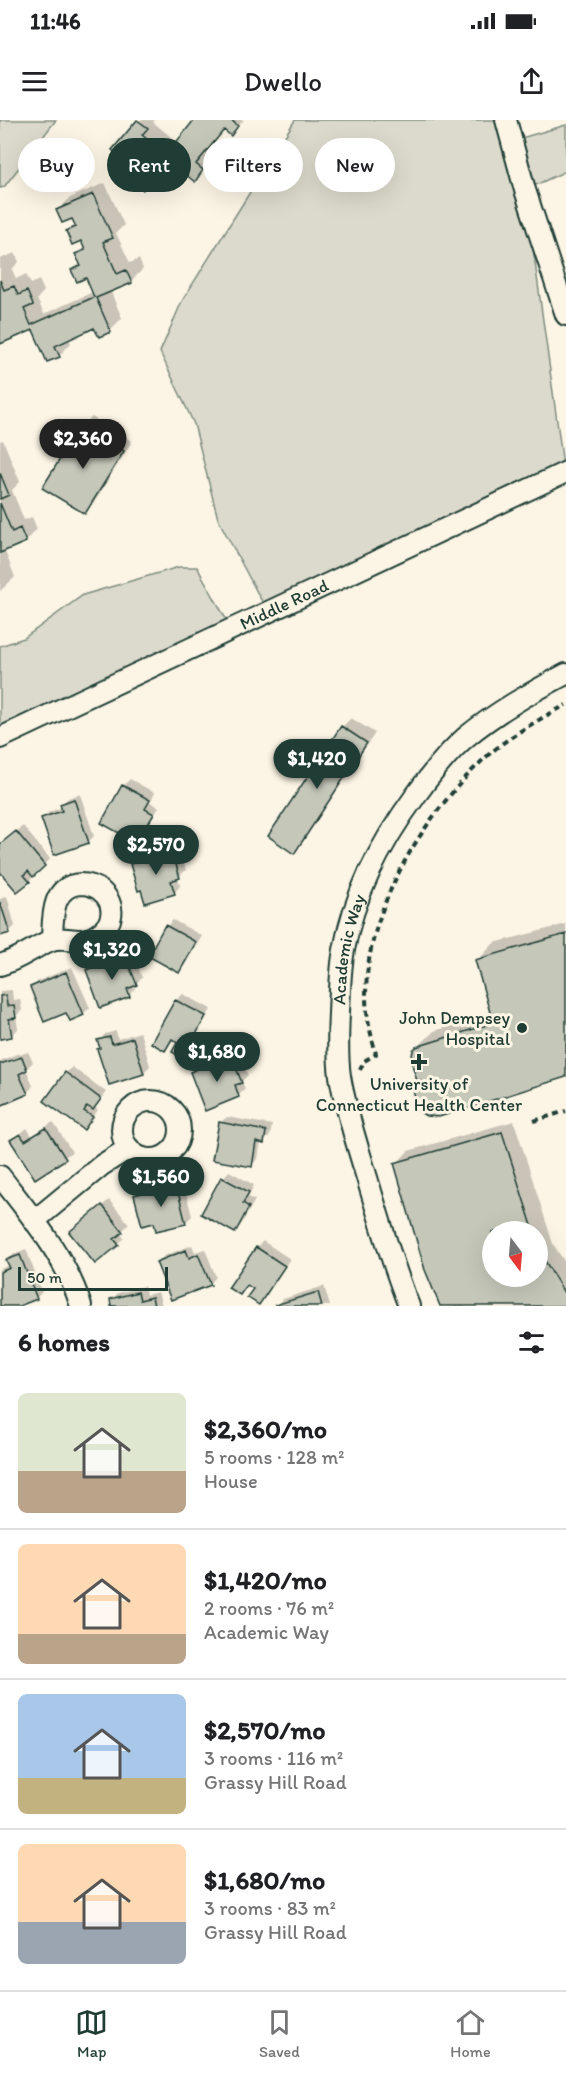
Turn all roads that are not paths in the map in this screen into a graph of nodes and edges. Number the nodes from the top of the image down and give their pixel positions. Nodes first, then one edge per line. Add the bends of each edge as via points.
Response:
1 (506, 120) edge
2 (566, 315) edge
3 (566, 472) edge
4 (566, 674) edge
5 (0, 738) edge
6 (52, 939) dead end
7 (0, 965) edge
8 (129, 1148) dead end
9 (0, 1176) edge
10 (34, 1221) junction
11 (81, 1306) edge
12 (409, 1306) edge

1 - 2 street
3 - 5 street, Middle Road
4 - 12 street, Academic Way via 479,727 439,764 409,804 373,865 345,941 338,1029 340,1075 380,1222
6 - 7 street
8 - 10 street
9 - 10 street
10 - 11 street via 61,1261

